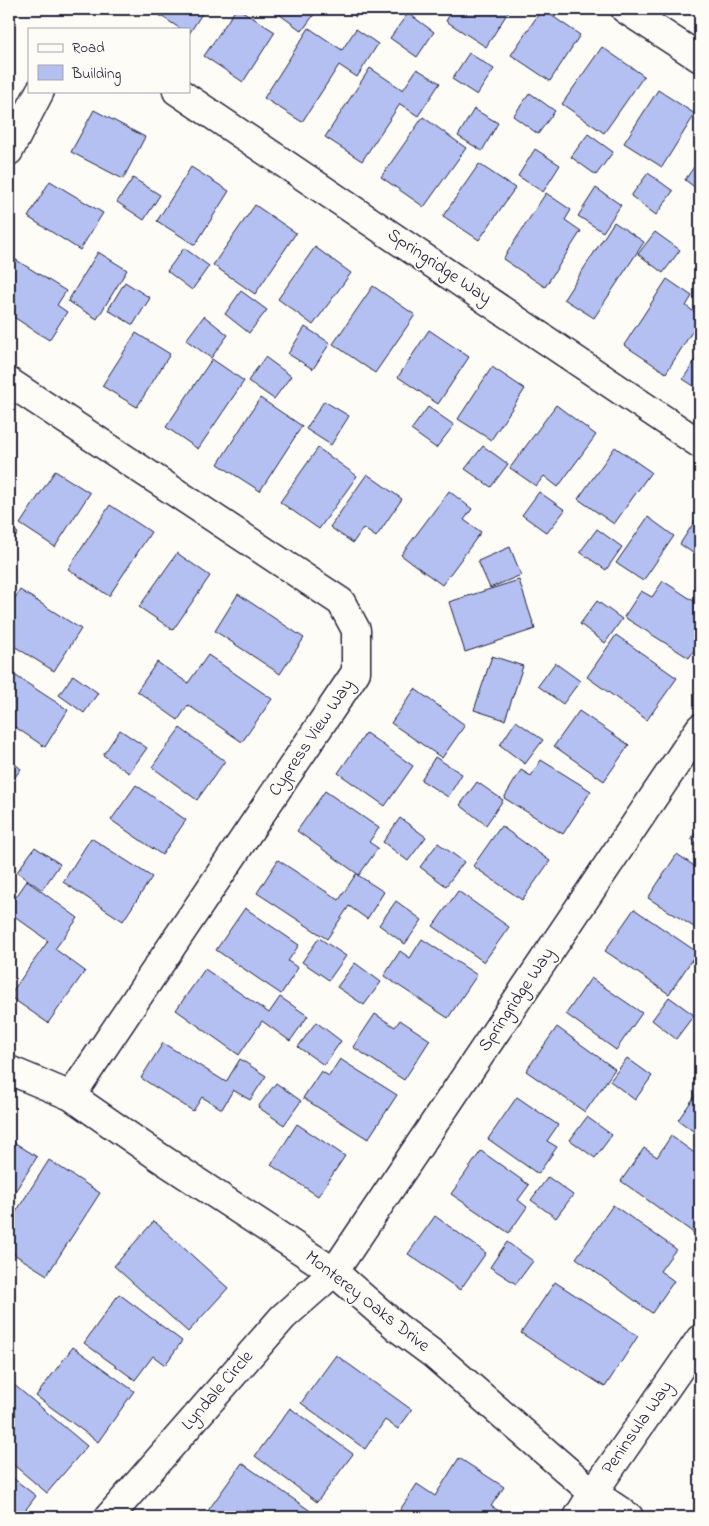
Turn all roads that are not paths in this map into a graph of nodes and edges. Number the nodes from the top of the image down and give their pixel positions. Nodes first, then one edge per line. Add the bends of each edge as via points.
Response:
1 (625, 9) edge
2 (700, 58) edge
3 (39, 92) edge
4 (178, 92) edge
5 (9, 150) edge
6 (9, 382) edge
7 (700, 444) edge
8 (700, 728) edge
9 (9, 1070) edge
10 (71, 1096) junction
11 (334, 1272) junction
12 (700, 1338) edge
13 (593, 1492) junction
14 (109, 1517) edge
15 (578, 1517) edge
16 (629, 1517) edge

1 - 2 street
3 - 5 street
4 - 7 street, Springridge Way
6 - 10 street, Cypress View Way via 341,602 356,630 356,672
8 - 11 street, Springridge Way
9 - 10 street, Monterey Oaks Drive
10 - 11 street, Monterey Oaks Drive
11 - 13 street, Monterey Oaks Drive
11 - 14 street, Lyndale Circle via 283,1317
12 - 13 street, Peninsula Way
13 - 15 street, Peninsula Way
13 - 16 street, Monterey Oaks Drive

